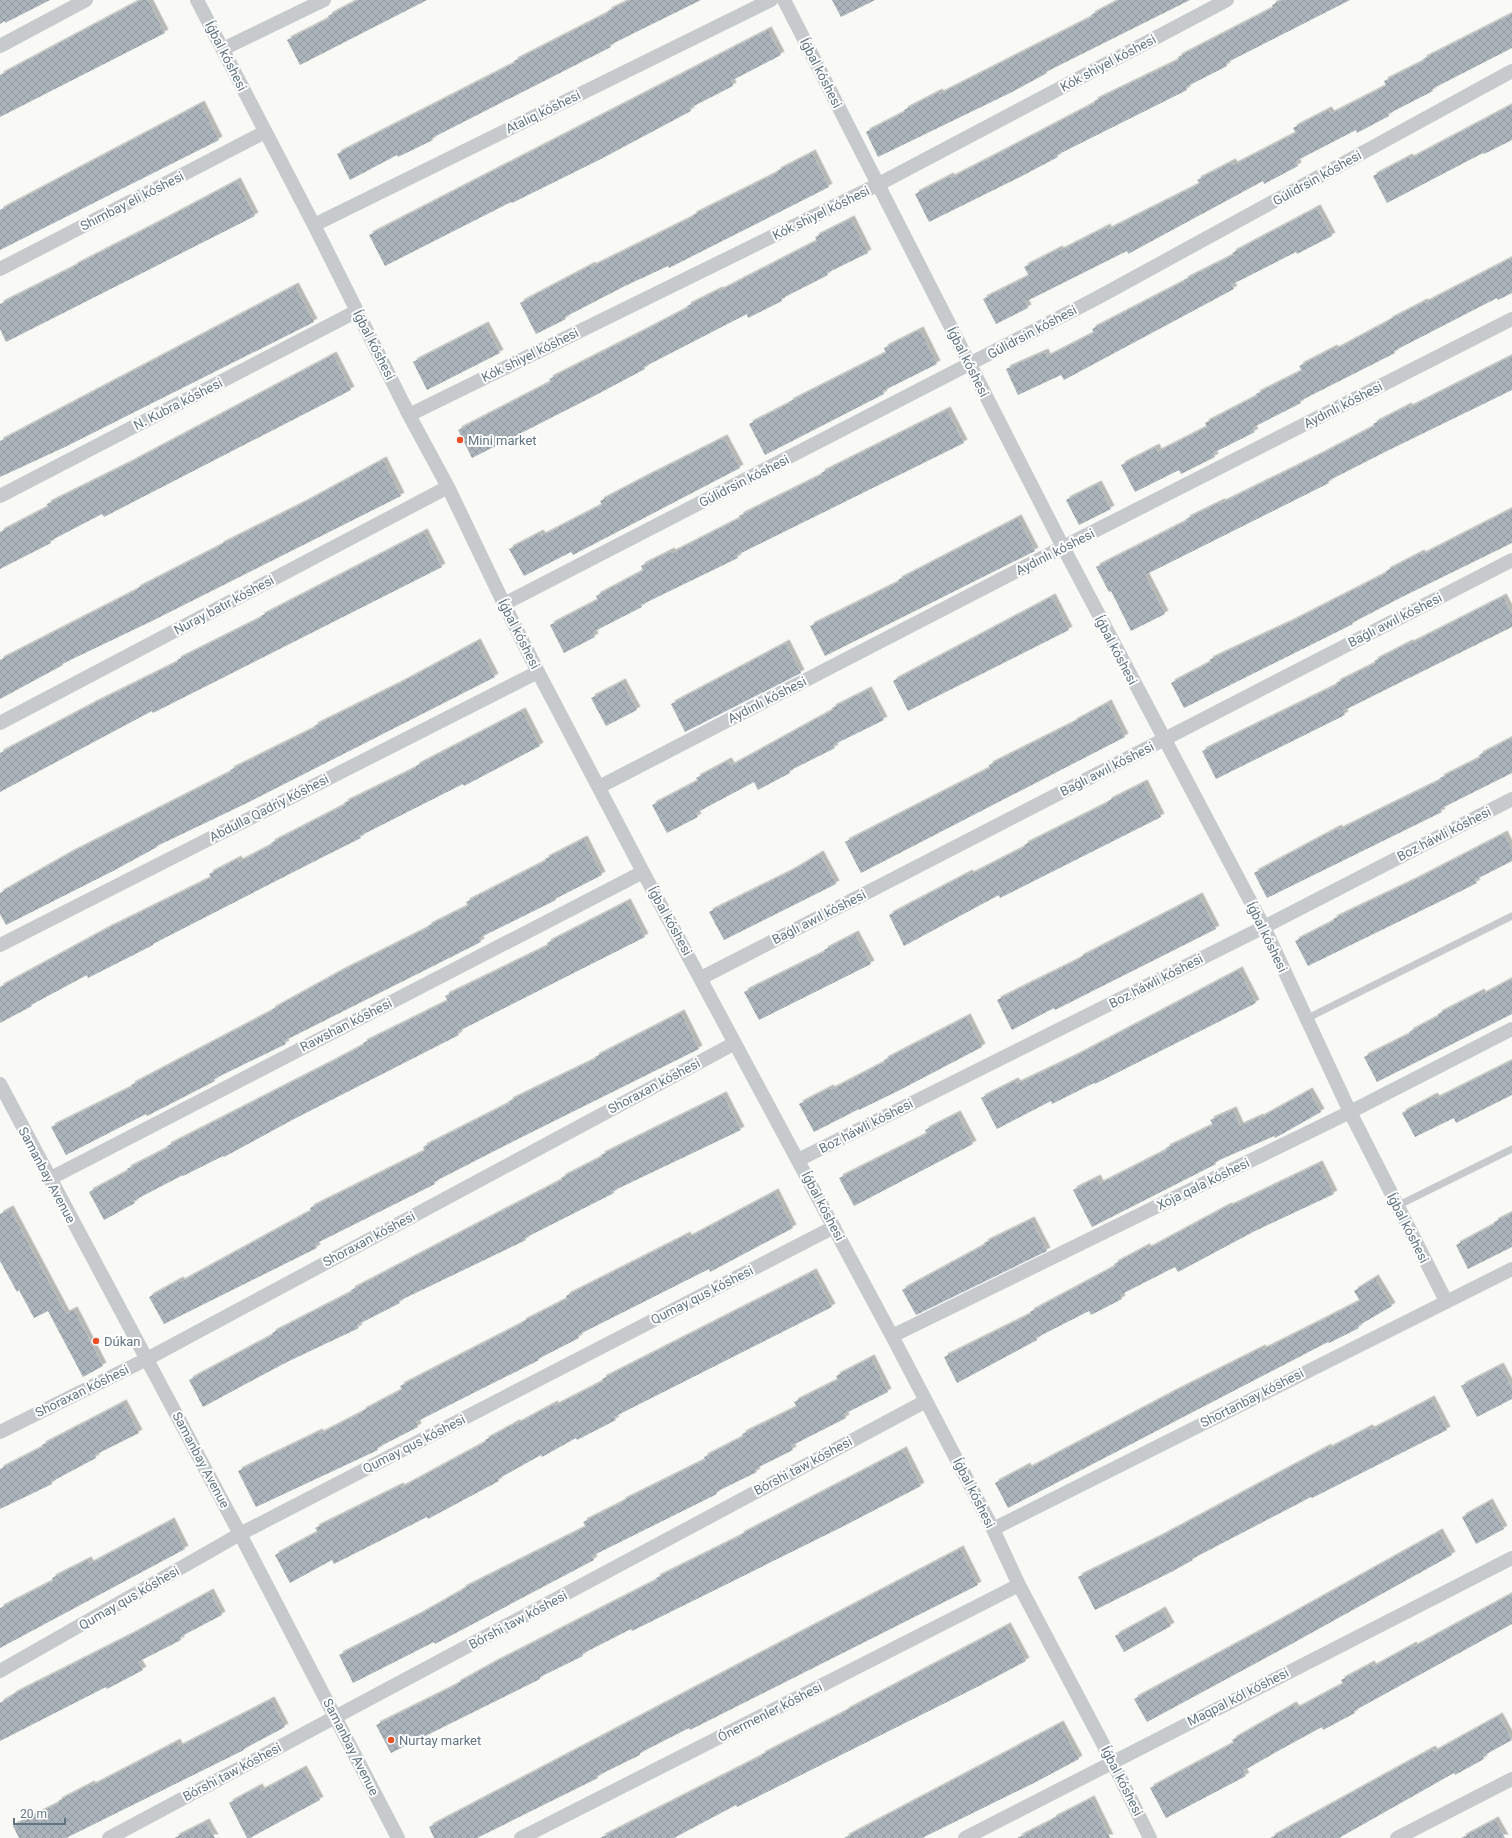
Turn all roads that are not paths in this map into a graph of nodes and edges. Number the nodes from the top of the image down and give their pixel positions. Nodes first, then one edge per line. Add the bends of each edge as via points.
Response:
1 (86, 0) edge
2 (197, 0) edge
3 (324, 0) edge
4 (771, 0) edge
5 (784, 0) edge
6 (1227, 0) edge
7 (0, 46) edge
8 (223, 49) junction
9 (1512, 71) edge
10 (265, 132) junction
11 (877, 185) junction
12 (314, 225) junction
13 (0, 269) edge
14 (357, 311) junction
15 (1512, 319) edge
16 (970, 365) junction
17 (409, 415) junction
18 (448, 487) junction
19 (0, 496) edge
20 (1062, 547) junction
21 (1512, 560) edge
22 (504, 604) junction
23 (538, 672) junction
24 (0, 723) edge
25 (1164, 740) junction
26 (599, 787) junction
27 (1512, 798) edge
28 (643, 872) junction
29 (1512, 916) edge
30 (1264, 927) junction
31 (0, 945) edge
32 (701, 978) junction
33 (1306, 1019) junction
34 (1512, 1029) edge
35 (735, 1043) junction
36 (0, 1084) edge
37 (1350, 1112) junction
38 (1512, 1149) edge
39 (798, 1160) junction
40 (49, 1179) junction
41 (1397, 1206) junction
42 (834, 1227) junction
43 (1512, 1269) edge
44 (1446, 1301) junction
45 (892, 1336) junction
46 (146, 1359) junction
47 (926, 1401) junction
48 (0, 1432) edge
49 (993, 1529) junction
50 (240, 1534) junction
51 (1512, 1558) edge
52 (1019, 1586) junction
53 (0, 1671) edge
54 (336, 1717) junction
55 (1112, 1761) junction
56 (1512, 1779) edge
57 (109, 1838) edge
58 (398, 1838) edge
59 (521, 1838) edge
60 (965, 1838) edge
61 (1150, 1838) edge
62 (1397, 1838) edge

1 - 7 street
2 - 8 street, Íǵbal kóshesi
3 - 8 street
4 - 12 street, Atalıq kóshesi
5 - 11 street, Íǵbal kóshesi
6 - 11 street, Kók shiyel kóshesi
8 - 10 street, Íǵbal kóshesi
9 - 16 street, Gúlidrsin kóshesi via 1098,298
10 - 12 street, Íǵbal kóshesi
10 - 13 street, Shımbay eli kóshesi
11 - 16 street, Íǵbal kóshesi
11 - 17 street, Kók shiyel kóshesi
12 - 14 street, Íǵbal kóshesi
14 - 17 street, Íǵbal kóshesi
14 - 19 street, N. Kubra kóshesi
15 - 20 street, Aydınlı kóshesi
16 - 20 street, Íǵbal kóshesi
16 - 22 street, Gúlidrsin kóshesi
17 - 18 street, Íǵbal kóshesi
18 - 22 street, Íǵbal kóshesi
18 - 24 street, Nuray batır kóshesi
20 - 25 street, Íǵbal kóshesi
20 - 26 street, Aydınlı kóshesi
21 - 25 street, Baǵlı awıl kóshesi
22 - 23 street, Íǵbal kóshesi
23 - 26 street, Íǵbal kóshesi
23 - 31 street, Abdulla Qadriy kóshesi
25 - 30 street, Íǵbal kóshesi
25 - 32 street, Baǵlı awıl kóshesi
26 - 28 street, Íǵbal kóshesi
27 - 30 street, Boz háwli kóshesi
28 - 32 street, Íǵbal kóshesi
28 - 40 street, Rawshan kóshesi
29 - 33 lane
30 - 33 street, Íǵbal kóshesi
30 - 39 street, Boz háwli kóshesi
32 - 35 street, Íǵbal kóshesi
33 - 37 street, Íǵbal kóshesi
34 - 37 street, Xoja qala kóshesi
35 - 39 street, Íǵbal kóshesi
35 - 46 street, Shoraxan kóshesi
36 - 40 street, Samanbay Avenue
37 - 41 street, Íǵbal kóshesi
37 - 45 street, Xoja qala kóshesi
38 - 41 lane
39 - 42 street, Íǵbal kóshesi
40 - 46 street, Samanbay Avenue
41 - 44 street, Íǵbal kóshesi
42 - 45 street, Íǵbal kóshesi
42 - 50 street, Qumay qus kóshesi
43 - 44 street, Shortanbay kóshesi
44 - 49 street, Shortanbay kóshesi
45 - 47 street, Íǵbal kóshesi
46 - 48 street, Shoraxan kóshesi
46 - 50 street, Samanbay Avenue
47 - 49 street, Íǵbal kóshesi
47 - 54 street, Bórshi taw kóshesi
49 - 52 street, Íǵbal kóshesi
50 - 53 street, Qumay qus kóshesi
50 - 54 street, Samanbay Avenue
51 - 55 street, Maqpal kól kóshesi
52 - 55 street, Íǵbal kóshesi
52 - 59 street, Ónermenler kóshesi
54 - 57 street, Bórshi taw kóshesi
54 - 58 street, Samanbay Avenue
55 - 60 street, Maqpal kól kóshesi
55 - 61 street, Íǵbal kóshesi
56 - 62 street

